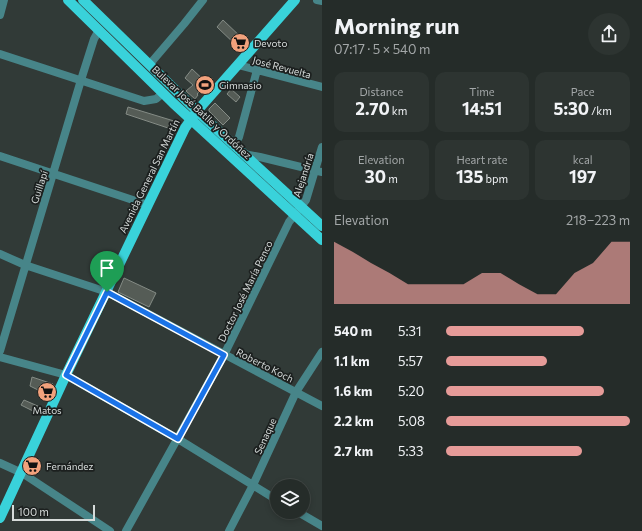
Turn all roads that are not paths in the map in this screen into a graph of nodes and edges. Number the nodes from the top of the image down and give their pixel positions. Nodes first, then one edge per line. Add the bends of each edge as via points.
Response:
1 (4, 0) edge
2 (68, 0) edge
3 (83, 0) edge
4 (203, 0) edge
5 (295, 0) edge
6 (317, 0) edge
7 (322, 1) edge
8 (0, 15) edge
9 (99, 30) junction
10 (0, 54) edge
11 (149, 64) junction
12 (238, 66) junction
13 (257, 70) junction
14 (81, 80) junction
15 (322, 87) edge
16 (163, 93) junction
17 (194, 115) junction
18 (234, 146) junction
19 (322, 147) edge
20 (244, 154) junction
21 (0, 156) edge
22 (319, 171) edge
23 (54, 173) junction
24 (148, 205) junction
25 (298, 211) junction
26 (322, 226) edge
27 (322, 240) edge
28 (0, 254) edge
29 (24, 265) junction
30 (107, 292) junction
31 (0, 352) edge
32 (322, 352) edge
33 (224, 355) junction
34 (0, 356) edge
35 (66, 375) junction
36 (296, 392) junction
37 (322, 406) edge
38 (178, 439) junction
39 (0, 463) edge
40 (22, 473) junction
41 (253, 486) junction
42 (270, 496) edge
43 (0, 518) edge
44 (310, 519) edge
45 (322, 526) edge
46 (110, 531) edge
47 (126, 531) edge
48 (229, 531) edge

1 - 8 street
2 - 9 main road, Bulevar José Batlle y Ordóñez
3 - 11 main road, Bulevar José Batlle y Ordóñez
4 - 11 street
5 - 12 main road, Avenida General San Martín
6 - 7 street
9 - 14 street, Guillapí
9 - 16 main road, Bulevar José Batlle y Ordóñez
10 - 14 street
11 - 17 main road, Bulevar José Batlle y Ordóñez
12 - 13 street, José Revuelta
12 - 17 main road, Avenida General San Martín
13 - 15 street, José Revuelta
13 - 18 street via 239,137
14 - 16 street via 144,101 156,99
14 - 23 street, Guillapí
16 - 17 main road, Bulevar José Batlle y Ordóñez
17 - 18 main road, Bulevar José Batlle y Ordóñez
17 - 24 main road, Avenida General San Martín via 184,128
17 - 25 main road, Bulevar José Batlle y Ordóñez
18 - 20 main road, Bulevar José Batlle y Ordóñez
19 - 22 street, Alejandría
20 - 22 street
20 - 25 main road, Bulevar José Batlle y Ordóñez
21 - 23 street
22 - 25 street, Alejandría via 309,195
23 - 24 street
23 - 29 street, Guillapí
24 - 30 main road, Avenida General San Martín
25 - 26 main road, Bulevar José Batlle y Ordóñez
25 - 27 main road, Bulevar José Batlle y Ordóñez
25 - 33 street, Doctor José María Penco via 289,222
28 - 29 street, Roberto Koch
29 - 30 street, Roberto Koch
29 - 31 street, Guillapí
30 - 33 street, Roberto Koch
30 - 35 main road, Avenida General San Martín
32 - 36 street, Senaque
33 - 36 street, Roberto Koch
33 - 38 street, Doctor José María Penco
34 - 35 street
35 - 38 street
35 - 40 main road, Avenida General San Martín
36 - 37 street, Roberto Koch
36 - 41 street, Senaque
38 - 41 street
38 - 47 street, Doctor José María Penco
39 - 40 street
40 - 43 main road, Avenida General San Martín
40 - 46 street
41 - 42 street
41 - 48 street, Senaque
44 - 45 street

